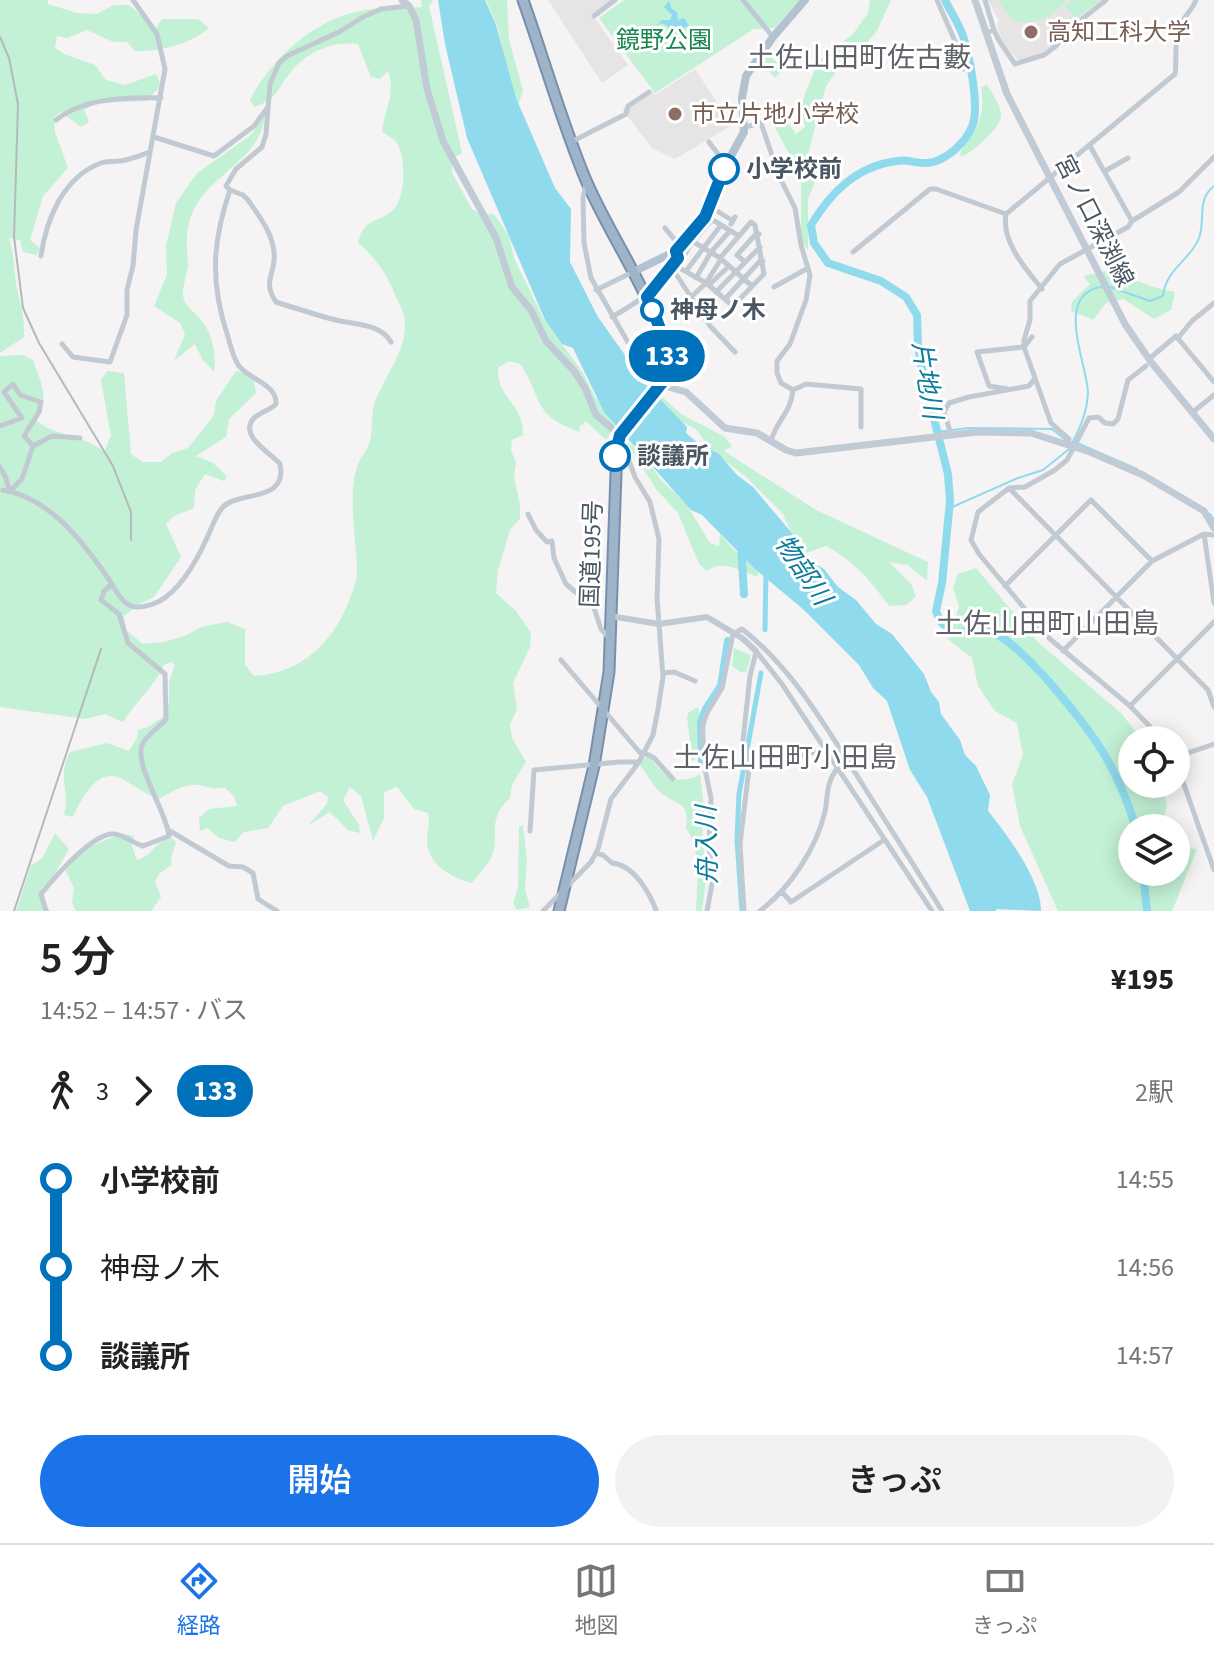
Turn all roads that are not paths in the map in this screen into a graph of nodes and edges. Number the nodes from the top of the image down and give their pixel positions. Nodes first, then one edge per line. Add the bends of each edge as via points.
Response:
1 (133, 0) edge
2 (402, 0) edge
3 (523, 0) edge
4 (615, 0) edge
5 (743, 0) edge
6 (805, 0) edge
7 (937, 0) edge
8 (975, 0) edge
9 (985, 0) edge
10 (1106, 0) edge
11 (1196, 0) edge
12 (409, 6) junction
13 (594, 16) dead end
14 (991, 31) junction
15 (773, 37) junction
16 (964, 69) dead end
17 (649, 92) dead end
18 (161, 98) junction
19 (268, 106) junction
20 (56, 120) dead end
21 (745, 127) junction
22 (154, 137) junction
23 (709, 142) dead end
24 (571, 143) junction
25 (1090, 146) junction
26 (150, 152) junction
27 (1214, 157) edge
28 (1128, 158) dead end
29 (726, 165) junction
30 (1105, 171) junction
31 (1049, 178) junction
32 (587, 182) junction
33 (230, 190) junction
34 (709, 206) junction
35 (1006, 214) junction
36 (1132, 221) junction
37 (732, 223) junction
38 (721, 225) junction
39 (665, 228) dead end
40 (759, 234) junction
41 (739, 236) junction
42 (691, 240) junction
43 (703, 247) junction
44 (760, 247) junction
45 (678, 248) junction
46 (1086, 251) junction
47 (711, 252) junction
48 (853, 252) dead end
49 (41, 256) dead end
50 (721, 258) junction
51 (763, 261) junction
52 (745, 262) junction
53 (729, 266) junction
54 (672, 268) junction
55 (808, 268) junction
56 (635, 271) junction
57 (686, 271) junction
58 (736, 272) junction
59 (696, 278) junction
60 (743, 279) junction
61 (707, 284) junction
62 (752, 286) junction
63 (774, 287) dead end
64 (1042, 289) junction
65 (596, 290) junction
66 (716, 292) junction
67 (647, 297) junction
68 (691, 297) junction
69 (725, 299) junction
70 (1214, 303) edge
71 (612, 317) junction
72 (1032, 337) dead end
73 (1178, 338) junction
74 (391, 342) dead end
75 (62, 344) dead end
76 (1024, 347) junction
77 (735, 352) dead end
78 (1150, 361) junction
79 (1035, 377) junction
80 (1214, 382) edge
81 (1024, 385) junction
82 (659, 387) junction
83 (793, 390) junction
84 (1009, 390) junction
85 (1040, 393) junction
86 (1214, 395) edge
87 (1193, 412) junction
88 (0, 426) edge
89 (861, 427) dead end
90 (622, 433) junction
91 (950, 434) junction
92 (80, 438) dead end
93 (1214, 439) edge
94 (775, 444) junction
95 (1072, 444) junction
96 (33, 446) junction
97 (0, 467) edge
98 (1009, 488) junction
99 (6, 491) junction
100 (528, 514) dead end
101 (1214, 528) edge
102 (1204, 534) junction
103 (1056, 535) junction
104 (1214, 535) edge
105 (1152, 561) junction
106 (112, 584) junction
107 (1005, 586) junction
108 (1116, 598) junction
109 (1214, 603) edge
110 (610, 616) junction
111 (1214, 622) edge
112 (659, 624) junction
113 (733, 634) junction
114 (610, 639) junction
115 (756, 651) junction
116 (1063, 652) junction
117 (1178, 659) junction
118 (561, 660) dead end
119 (663, 673) junction
120 (695, 681) dead end
121 (1130, 706) junction
122 (604, 707) junction
123 (1214, 707) edge
124 (1149, 726) edge
125 (1214, 744) edge
126 (825, 749) junction
127 (1190, 753) edge
128 (642, 754) junction
129 (793, 758) dead end
130 (639, 762) junction
131 (594, 766) junction
132 (836, 770) junction
133 (673, 779) dead end
134 (1190, 798) edge
135 (169, 830) junction
136 (530, 831) dead end
137 (1214, 836) edge
138 (1205, 839) junction
139 (884, 840) junction
140 (596, 853) junction
141 (1214, 870) edge
142 (567, 884) junction
143 (782, 892) junction
144 (656, 910) edge
145 (46, 911) edge
146 (277, 911) edge
147 (543, 911) edge
148 (559, 911) edge
149 (707, 911) edge
150 (744, 911) edge
151 (760, 911) edge
152 (932, 911) edge
153 (942, 911) edge

1 - 18 street via 161,45
2 - 12 main road
3 - 24 highway
4 - 13 street
5 - 15 street
6 - 15 main road
7 - 16 street
8 - 14 main road, 宮ノ口深渕線
9 - 14 street
10 - 14 street via 1044,55 1015,64
11 - 25 street via 1177,31 1175,74
12 - 19 street via 381,9 287,56 274,72
12 - 90 main road via 443,141 496,238 512,287 546,341 574,371 596,415
14 - 31 main road, 宮ノ口深渕線 via 1007,94
15 - 21 main road via 743,84
17 - 24 street via 628,106 626,114
18 - 20 street via 96,103
18 - 22 street
19 - 22 street via 254,126 214,156
19 - 33 street via 262,147 229,178
21 - 29 main road
21 - 55 street via 761,123 795,208
22 - 26 street
23 - 29 street
24 - 32 highway
25 - 30 street
25 - 31 street
26 - 49 street via 98,164 72,184 52,212
26 - 75 street via 127,315 110,362 73,357
27 - 36 street via 1179,192
28 - 30 street
29 - 34 main road
30 - 36 street
31 - 35 street
31 - 46 main road, 宮ノ口深渕線
32 - 56 highway
32 - 65 street via 584,243
33 - 74 street via 248,200 272,239 275,255 269,286 276,302 376,329
33 - 106 street via 214,264 219,306 238,365 277,398 250,426 252,437 280,464 279,480 264,494 223,507 192,566 163,599 152,605 128,605
34 - 37 street
34 - 42 main road
35 - 48 street via 930,189
35 - 64 street via 1021,265
36 - 46 street
37 - 38 street
37 - 41 street
37 - 47 street
38 - 42 street via 713,220
38 - 43 street
39 - 45 street
40 - 41 street via 751,222
40 - 44 street
40 - 52 street via 737,255
41 - 50 street
42 - 43 street
42 - 45 main road
42 - 57 street via 678,267
43 - 47 street
43 - 57 street
44 - 51 street
44 - 52 street
45 - 54 street
45 - 56 main road
46 - 64 street via 1054,269
46 - 78 main road, 宮ノ口深渕線
47 - 50 street
47 - 59 street
50 - 53 street
50 - 61 street
51 - 60 street
51 - 62 street via 764,274
52 - 58 street
53 - 58 street
53 - 61 street
54 - 67 street
54 - 68 street
55 - 63 street
55 - 83 street via 806,300 790,344 777,361 781,383
56 - 65 street
56 - 67 highway
57 - 59 street
58 - 60 street
58 - 66 street
59 - 61 street
60 - 62 street
60 - 69 street
61 - 66 street
61 - 68 street
62 - 69 street via 733,306
64 - 76 street via 1030,301
65 - 71 street
66 - 69 street
67 - 71 street
67 - 82 highway via 668,360
68 - 77 street
70 - 73 street
71 - 82 street
72 - 76 street
73 - 78 street
73 - 80 street
76 - 79 street
76 - 84 street via 977,352 989,386
78 - 87 main road, 宮ノ口深渕線
78 - 95 street via 1128,380 1118,419 1109,424 1093,416
79 - 81 street via 1033,384
79 - 85 street
81 - 84 street
81 - 85 street
82 - 90 highway
82 - 94 main road via 686,392 725,428 751,431
83 - 89 street via 806,384 861,389
83 - 94 street via 792,404 773,433
84 - 91 street via 949,403 944,412
85 - 95 street via 1051,423
86 - 87 street
87 - 93 main road, 宮ノ口深渕線
88 - 96 street via 22,418 4,392 13,384 20,395 41,402 24,436
90 - 110 highway, 国道195号 via 615,457
90 - 112 street via 622,448 650,502 659,539
91 - 94 main road via 796,453
91 - 95 main road via 1022,431
92 - 96 street via 52,436
95 - 98 street via 1067,460 1055,470 1025,487
95 - 101 main road via 1143,475 1204,511
96 - 99 street via 27,470
97 - 99 street
98 - 103 street
98 - 107 street via 978,512 971,540
99 - 106 street via 37,502 60,520
100 - 114 street via 542,537 552,541 566,584 594,608
102 - 104 street
102 - 105 street
102 - 109 street
103 - 105 street via 1091,500
103 - 107 street
103 - 108 street
105 - 108 street
106 - 135 street via 101,600 119,614 128,643 165,674 166,719 141,751
107 - 116 street
108 - 116 street
108 - 117 street
110 - 112 street
110 - 114 highway, 国道195号
111 - 117 street
112 - 113 street via 707,617
112 - 119 street
113 - 115 street
113 - 149 street via 722,688 702,728 714,873
113 - 153 street via 742,629 755,639 794,683
114 - 122 highway, 国道195号
115 - 126 street
115 - 150 street via 742,750 751,752 740,844
116 - 121 street
117 - 121 street
117 - 123 street via 1208,690
118 - 122 street
119 - 120 street
119 - 128 street via 653,735
121 - 124 street
122 - 128 street
122 - 131 highway, 国道195号
125 - 127 street
126 - 129 street
126 - 132 street
128 - 130 street
128 - 133 street via 654,758
130 - 131 street
130 - 140 street via 611,799
131 - 136 street via 534,770
131 - 142 highway, 国道195号
132 - 139 street
132 - 143 street via 827,782 816,838
134 - 138 street
135 - 145 street via 169,836 143,846 118,834 100,837 41,894
135 - 146 street via 229,866 253,873 258,899
137 - 138 street
138 - 141 street
139 - 143 street via 791,902
139 - 152 street
140 - 142 street
140 - 144 street via 635,876
142 - 147 street
142 - 148 highway, 国道195号
143 - 151 street

